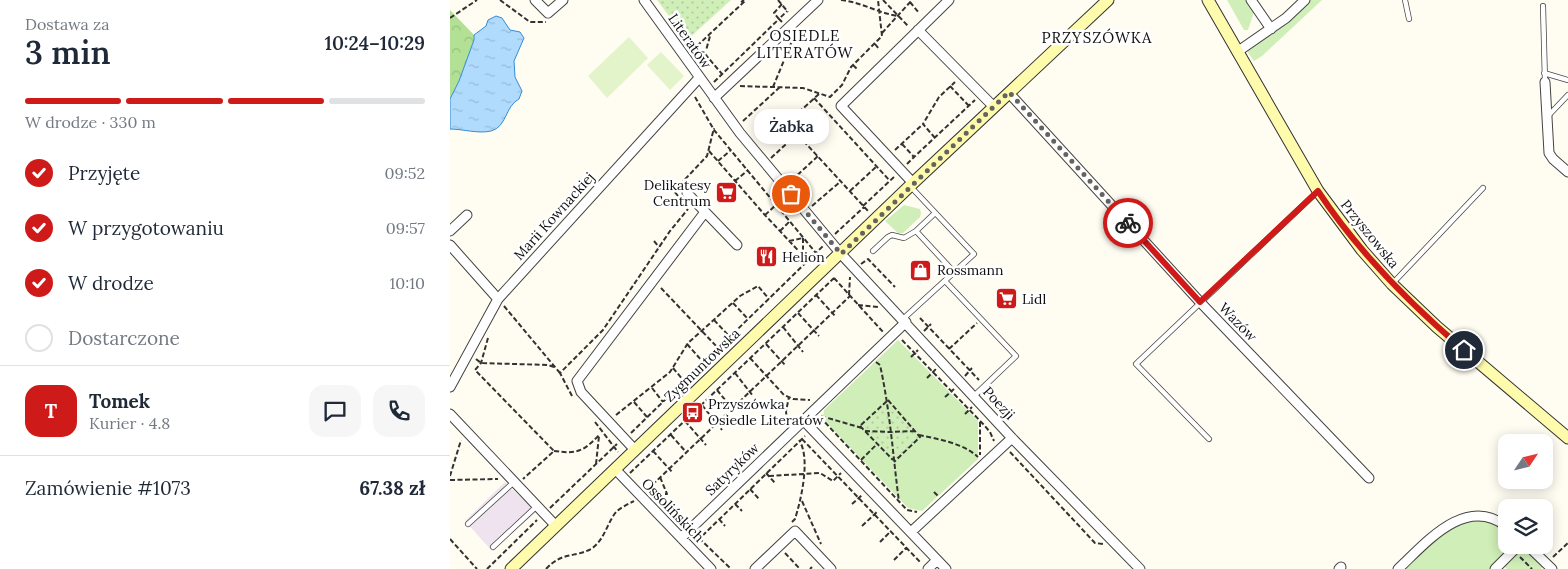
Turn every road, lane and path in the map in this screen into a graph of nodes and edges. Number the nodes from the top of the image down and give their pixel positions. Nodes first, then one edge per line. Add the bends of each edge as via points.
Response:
1 (477, 0) edge
2 (500, 0) edge
3 (563, 0) edge
4 (644, 0) edge
5 (745, 0) edge
6 (778, 0) edge
7 (818, 0) edge
8 (841, 0) edge
9 (878, 0) edge
10 (883, 0) edge
11 (949, 0) edge
12 (1108, 0) edge
13 (1208, 0) edge
14 (1250, 0) edge
15 (1305, 0) edge
16 (1405, 0) edge
17 (911, 1) edge
18 (741, 2) dead end
19 (538, 3) edge
20 (782, 4) junction
21 (1543, 6) dead end
22 (880, 12) junction
23 (919, 13) dead end
24 (898, 16) junction
25 (450, 18) edge
26 (779, 19) junction
27 (1409, 19) dead end
28 (545, 23) dead end
29 (785, 26) dead end
30 (914, 29) junction
31 (1271, 30) junction
32 (882, 33) junction
33 (710, 34) junction
34 (792, 41) dead end
35 (874, 44) junction
36 (879, 49) dead end
37 (688, 50) dead end
38 (1238, 52) junction
39 (705, 54) junction
40 (696, 61) dead end
41 (853, 65) junction
42 (858, 70) dead end
43 (722, 74) junction
44 (699, 78) junction
45 (1544, 78) junction
46 (1568, 80) edge
47 (955, 81) dead end
48 (712, 84) dead end
49 (738, 86) dead end
50 (773, 86) junction
51 (780, 86) junction
52 (950, 86) junction
53 (1009, 92) junction
54 (820, 93) junction
55 (692, 94) dead end
56 (1568, 95) edge
57 (714, 98) junction
58 (814, 98) junction
59 (975, 100) dead end
60 (969, 106) junction
61 (994, 107) junction
62 (1547, 118) junction
63 (741, 122) dead end
64 (923, 124) junction
65 (714, 128) junction
66 (713, 132) dead end
67 (797, 134) junction
68 (935, 138) junction
69 (902, 144) junction
70 (731, 150) junction
71 (708, 151) dead end
72 (891, 154) dead end
73 (818, 156) junction
74 (914, 157) junction
75 (771, 158) dead end
76 (718, 162) junction
77 (877, 166) junction
78 (903, 168) junction
79 (748, 170) junction
80 (1568, 172) edge
81 (890, 180) junction
82 (735, 181) junction
83 (841, 181) junction
84 (790, 182) dead end
85 (912, 185) junction
86 (1483, 188) dead end
87 (850, 191) junction
88 (1318, 191) junction
89 (687, 194) dead end
90 (777, 204) junction
91 (811, 207) dead end
92 (863, 207) junction
93 (705, 212) junction
94 (869, 213) dead end
95 (935, 213) junction
96 (467, 215) dead end
97 (765, 215) junction
98 (790, 221) junction
99 (450, 231) edge
100 (780, 231) junction
101 (916, 231) junction
102 (834, 235) dead end
103 (803, 237) junction
104 (789, 240) junction
105 (654, 241) dead end
106 (450, 245) edge
107 (737, 245) dead end
108 (823, 245) dead end
109 (659, 247) dead end
110 (816, 252) junction
111 (873, 252) dead end
112 (841, 254) junction
113 (803, 255) junction
114 (858, 257) dead end
115 (808, 261) junction
116 (641, 266) dead end
117 (644, 269) dead end
118 (954, 272) junction
119 (851, 273) dead end
120 (831, 274) dead end
121 (834, 278) junction
122 (945, 280) junction
123 (1392, 284) junction
124 (895, 287) dead end
125 (661, 288) dead end
126 (625, 290) dead end
127 (628, 293) dead end
128 (816, 295) junction
129 (850, 295) junction
130 (768, 299) junction
131 (500, 301) junction
132 (1200, 302) junction
133 (733, 303) junction
134 (858, 304) junction
135 (885, 308) dead end
136 (609, 311) dead end
137 (798, 312) junction
138 (832, 313) junction
139 (836, 317) dead end
140 (920, 318) dead end
141 (748, 319) junction
142 (981, 319) junction
143 (617, 320) dead end
144 (714, 320) junction
145 (905, 321) junction
146 (931, 324) dead end
147 (928, 327) junction
148 (783, 328) junction
149 (814, 330) junction
150 (923, 332) dead end
151 (883, 333) dead end
152 (488, 336) dead end
153 (819, 336) dead end
154 (898, 336) dead end
155 (730, 337) junction
156 (687, 344) junction
157 (766, 344) junction
158 (798, 346) junction
159 (718, 348) junction
160 (949, 349) junction
161 (918, 351) dead end
162 (469, 352) junction
163 (746, 352) dead end
164 (803, 352) dead end
165 (915, 354) junction
166 (911, 357) dead end
167 (751, 358) junction
168 (874, 359) dead end
169 (782, 361) junction
170 (704, 362) junction
171 (481, 363) junction
172 (549, 363) junction
173 (785, 365) dead end
174 (673, 368) junction
175 (936, 369) dead end
176 (971, 370) junction
177 (933, 372) junction
178 (560, 373) dead end
179 (735, 373) junction
180 (766, 376) junction
181 (964, 376) dead end
182 (927, 378) dead end
183 (979, 380) dead end
184 (684, 381) junction
185 (450, 387) edge
186 (652, 387) junction
187 (954, 389) dead end
188 (717, 390) junction
189 (750, 392) junction
190 (951, 392) junction
191 (753, 396) dead end
192 (974, 396) junction
193 (790, 397) junction
194 (945, 397) dead end
195 (888, 399) junction
196 (812, 400) dead end
197 (634, 401) junction
198 (663, 402) junction
199 (702, 405) junction
200 (972, 407) dead end
201 (732, 408) junction
202 (969, 410) junction
203 (736, 413) dead end
204 (450, 414) edge
205 (965, 414) dead end
206 (614, 417) dead end
207 (647, 417) junction
208 (803, 420) junction
209 (685, 421) junction
210 (980, 421) junction
211 (717, 423) junction
212 (788, 425) dead end
213 (860, 427) junction
214 (722, 430) dead end
215 (865, 431) junction
216 (916, 431) junction
217 (890, 432) junction
218 (602, 433) dead end
219 (808, 433) dead end
220 (796, 434) dead end
221 (630, 435) dead end
222 (670, 435) junction
223 (919, 435) junction
224 (599, 436) junction
225 (1012, 438) junction
226 (1568, 438) edge
227 (700, 439) junction
228 (1209, 439) dead end
229 (801, 440) junction
230 (618, 442) dead end
231 (877, 444) junction
232 (706, 445) dead end
233 (994, 445) dead end
234 (1006, 449) dead end
235 (554, 450) junction
236 (635, 450) junction
237 (458, 451) dead end
238 (654, 451) junction
239 (686, 452) junction
240 (986, 454) dead end
241 (980, 459) junction
242 (860, 460) junction
243 (894, 462) junction
244 (596, 464) junction
245 (615, 469) junction
246 (669, 469) junction
247 (451, 470) edge
248 (672, 473) dead end
249 (766, 473) junction
250 (841, 473) dead end
251 (630, 474) dead end
252 (803, 474) junction
253 (450, 476) edge
254 (769, 476) junction
255 (660, 477) junction
256 (838, 477) junction
257 (1369, 478) dead end
258 (450, 480) edge
259 (512, 480) junction
260 (775, 483) dead end
261 (750, 489) junction
262 (862, 495) dead end
263 (759, 498) dead end
264 (858, 498) junction
265 (636, 500) dead end
266 (801, 500) junction
267 (900, 502) junction
268 (735, 504) junction
269 (852, 504) dead end
270 (537, 506) junction
271 (549, 509) dead end
272 (878, 510) dead end
273 (742, 511) dead end
274 (921, 513) dead end
275 (874, 514) junction
276 (539, 518) dead end
277 (719, 519) junction
278 (1498, 522) edge
279 (468, 524) dead end
280 (892, 525) dead end
281 (556, 526) junction
282 (725, 526) dead end
283 (788, 526) dead end
284 (862, 526) dead end
285 (888, 529) junction
286 (891, 531) junction
287 (694, 532) dead end
288 (911, 532) junction
289 (681, 538) junction
290 (699, 538) junction
291 (450, 539) edge
292 (880, 542) dead end
293 (1095, 543) dead end
294 (1568, 543) edge
295 (694, 544) dead end
296 (822, 546) dead end
297 (493, 547) dead end
298 (906, 548) junction
299 (913, 548) dead end
300 (910, 551) junction
301 (782, 553) dead end
302 (1513, 554) edge
303 (1521, 554) edge
304 (1536, 554) edge
305 (894, 560) dead end
306 (937, 560) junction
307 (1549, 566) edge
308 (925, 568) edge
309 (477, 569) edge
310 (487, 569) edge
311 (511, 569) edge
312 (546, 569) edge
313 (712, 569) edge
314 (731, 569) edge
315 (755, 569) edge
316 (800, 569) edge
317 (831, 569) edge
318 (946, 569) edge
319 (1140, 569) edge
320 (1398, 569) edge
321 (1495, 569) edge
322 (1532, 569) edge

1 - 25 path
2 - 28 path via 530,22
3 - 19 street via 548,13
4 - 44 street, Literatów
5 - 18 path
5 - 33 path
6 - 20 path
7 - 57 street
8 - 22 path
9 - 22 path
10 - 24 path
11 - 30 street
12 - 53 street, Zygmuntowska
13 - 38 street, Przyszowska
14 - 31 street
15 - 31 street
16 - 27 lane
17 - 23 path
17 - 24 path
20 - 26 path via 774,13
20 - 26 path via 788,11
21 - 45 lane
22 - 24 path
22 - 32 path
24 - 30 path
24 - 32 path
26 - 29 path
26 - 43 path
30 - 61 street
30 - 78 street via 841,106
31 - 38 street
32 - 35 path
33 - 37 path
33 - 39 path
34 - 50 path
35 - 36 path
35 - 41 path
38 - 88 street, Przyszowska
39 - 40 path
39 - 43 path
41 - 42 path
41 - 54 path via 842,85 830,96
43 - 48 path
44 - 57 street, Literatów
44 - 131 street, Marii Kownackiej
45 - 46 lane
45 - 62 street
47 - 52 path
49 - 50 path
50 - 51 path
51 - 54 path
51 - 63 path
52 - 60 path
52 - 64 path via 939,97
53 - 61 street, Zygmuntowska
53 - 132 street, Wazów
54 - 58 path
55 - 65 path
56 - 62 lane
57 - 112 street, Literatów
58 - 67 path via 787,123
58 - 77 path
59 - 60 path
60 - 68 path
61 - 85 street, Zygmuntowska
62 - 80 street via 1549,153
64 - 68 path
64 - 69 path
65 - 66 path
65 - 70 path
67 - 73 path
67 - 75 path
68 - 74 path
69 - 72 path
69 - 74 path
69 - 78 path via 915,157
70 - 76 path
70 - 79 path
71 - 76 path
73 - 83 path
73 - 84 path
74 - 78 path
76 - 82 path
77 - 81 path
77 - 87 path
78 - 81 path
78 - 85 street
79 - 82 path
79 - 90 path
81 - 92 path
82 - 97 path
83 - 87 path
83 - 91 path
85 - 95 lane
85 - 112 street, Zygmuntowska
86 - 123 lane
87 - 92 path
88 - 123 street, Przyszowska
88 - 132 lane
89 - 93 street
90 - 97 path
90 - 98 path
92 - 94 path
92 - 102 path
93 - 107 street
93 - 236 street via 577,381 581,392
95 - 101 lane
95 - 118 lane via 974,254
96 - 99 street
97 - 100 path
98 - 100 path
98 - 103 path
100 - 104 path
101 - 111 lane via 904,238 892,235
101 - 118 lane
103 - 104 path
103 - 110 path
103 - 113 path
104 - 113 path
105 - 109 path
106 - 131 street
108 - 110 path
110 - 115 path
112 - 145 street, Poezji
112 - 236 street, Zygmuntowska
113 - 115 path
114 - 124 path via 860,265 868,259
115 - 130 path
116 - 117 path
118 - 122 lane
119 - 129 path
120 - 121 path
121 - 128 path
121 - 129 path
122 - 142 lane
122 - 145 lane
123 - 226 street, Przyszowska via 1437,327
125 - 159 path
126 - 127 path
128 - 137 path
128 - 138 path
129 - 134 path
129 - 138 path
130 - 133 path via 758,286
130 - 141 path
131 - 162 street, Marii Kownackiej
131 - 172 path
132 - 228 lane via 1136,364
132 - 257 street, Wazów
133 - 141 path
133 - 144 path
134 - 135 path
134 - 151 path
136 - 143 path
137 - 148 path
137 - 149 path
138 - 139 path
138 - 149 path
140 - 147 path
141 - 155 path
142 - 160 path
142 - 192 lane via 1016,356
144 - 155 path
144 - 156 path
145 - 192 street, Poezji
145 - 208 street, Satyryków
146 - 147 path
147 - 150 path
147 - 160 path
148 - 157 path
148 - 158 path
149 - 153 path
149 - 158 path
152 - 171 path
154 - 165 path
155 - 159 path
156 - 170 path
156 - 174 path
157 - 167 path
157 - 169 path
158 - 164 path
158 - 169 path
159 - 170 path
160 - 176 path
161 - 165 path
162 - 171 path
162 - 185 street, Marii Kownackiej
163 - 167 path
165 - 166 path
165 - 177 path
167 - 179 path
167 - 180 path
168 - 195 path via 880,365
169 - 173 path
169 - 180 path
170 - 184 path
171 - 172 path
171 - 235 path via 475,370
172 - 178 path
174 - 184 path
174 - 186 path
175 - 177 path
176 - 181 path
176 - 183 path
177 - 182 path
177 - 190 path
179 - 188 path
179 - 189 path
180 - 189 path
180 - 193 path
184 - 198 path
186 - 197 path
186 - 198 path
187 - 190 path
188 - 199 path
188 - 201 path
189 - 191 path
189 - 201 path
190 - 194 path
190 - 202 path
192 - 225 street, Poezji
193 - 196 path
193 - 212 path via 786,411
195 - 213 path
195 - 216 path
195 - 217 path
197 - 206 path
197 - 207 path
198 - 207 path
199 - 209 path
199 - 211 path
200 - 202 path
201 - 203 path
201 - 211 path
202 - 205 path
202 - 210 path
204 - 259 street
207 - 221 path
208 - 288 street
208 - 289 street, Satyryków
209 - 222 path
209 - 227 path
210 - 233 path via 990,432
210 - 241 path
211 - 214 path
211 - 227 path
213 - 215 path
213 - 242 path via 819,415
215 - 217 path
215 - 231 path
216 - 217 path
216 - 223 path
217 - 243 path
218 - 224 path
219 - 229 path
220 - 229 path
222 - 238 path
222 - 239 path
223 - 241 path via 952,443
223 - 243 path
224 - 235 path via 574,454
224 - 244 path
225 - 288 street
225 - 319 street, Poezji
227 - 232 path
227 - 239 path
229 - 249 path
229 - 252 path
229 - 256 path
230 - 244 path
231 - 242 path
231 - 243 path
234 - 293 path
235 - 259 path via 523,479
236 - 245 street, Zygmuntowska
237 - 247 path
238 - 246 path
238 - 251 path
239 - 246 path
240 - 241 path
242 - 267 path
243 - 267 path
244 - 271 path
245 - 281 street, Zygmuntowska
245 - 289 street, Ossolińskich
246 - 248 path
246 - 255 path
247 - 253 path
249 - 254 path
249 - 261 path
250 - 256 path
252 - 254 path
252 - 256 path via 820,473 833,481
252 - 266 path
254 - 260 path
255 - 255 path via 646,492 667,494
256 - 264 path
258 - 259 path
259 - 270 street
259 - 279 lane
261 - 263 path
261 - 268 path
262 - 264 path
264 - 269 path
264 - 275 path
265 - 312 path via 618,510 592,548 556,560
266 - 283 path via 795,519
266 - 296 path
267 - 274 path via 908,510
268 - 273 path
268 - 277 path
270 - 281 street
270 - 297 lane
272 - 275 path
275 - 284 path
275 - 285 path
276 - 310 path
277 - 282 path
277 - 290 path
278 - 320 street via 1477,516 1457,520 1445,526
280 - 285 path
281 - 311 street, Zygmuntowska
285 - 286 path
286 - 292 path
286 - 298 path
287 - 290 path
288 - 306 street
289 - 313 street, Ossolińskich
290 - 295 path
290 - 314 path
291 - 309 path
294 - 307 path
298 - 300 path
298 - 305 path
299 - 300 path
300 - 308 path
301 - 316 path
302 - 321 street
303 - 322 path
304 - 307 street
306 - 308 street
306 - 318 street
315 - 317 street via 795,531

